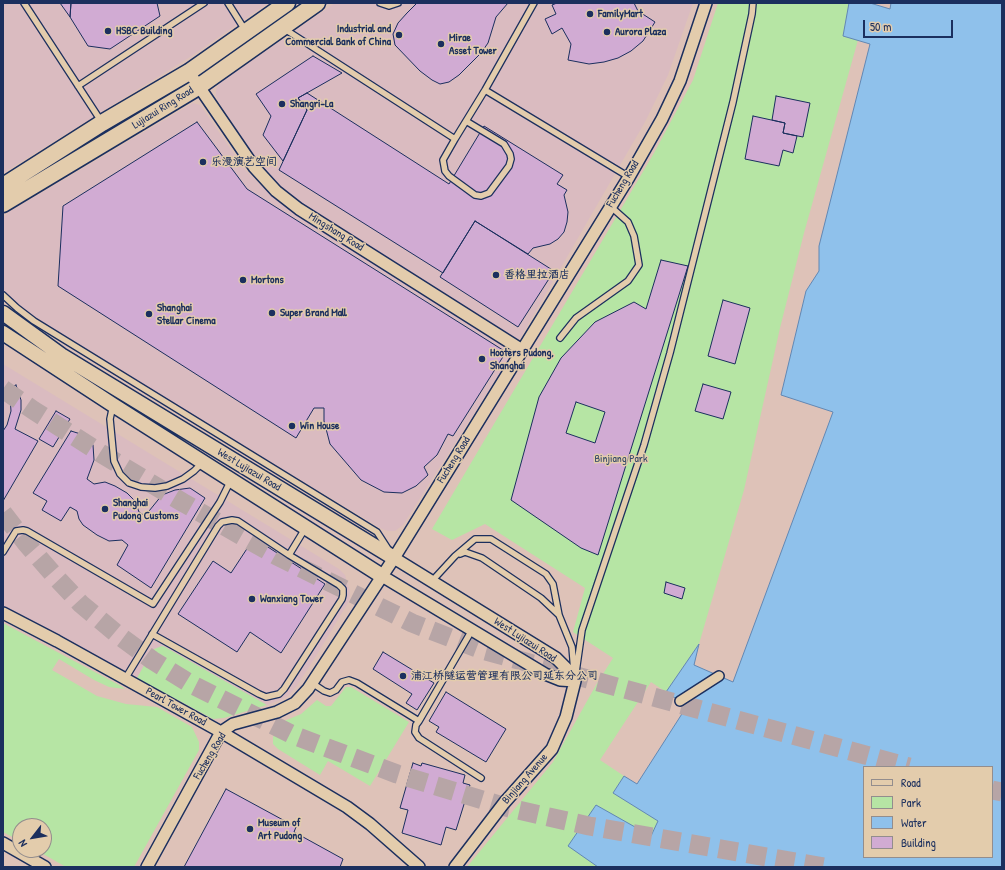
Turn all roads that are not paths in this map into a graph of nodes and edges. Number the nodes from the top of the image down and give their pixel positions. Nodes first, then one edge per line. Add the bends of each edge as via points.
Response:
1 (24, 3) edge
2 (204, 3) edge
3 (228, 3) edge
4 (287, 3) edge
5 (317, 3) edge
6 (380, 3) edge
7 (398, 3) edge
8 (534, 3) edge
9 (706, 3) edge
10 (753, 3) edge
11 (283, 28) junction
12 (246, 32) junction
13 (189, 72) junction
14 (78, 86) junction
15 (198, 87) junction
16 (485, 90) junction
17 (466, 121) junction
18 (102, 123) junction
19 (455, 139) junction
20 (629, 177) junction
21 (3, 186) edge
22 (6, 204) edge
23 (610, 206) junction
24 (3, 295) edge
25 (5, 314) edge
26 (3, 333) edge
27 (560, 338) dead end
28 (68, 342) junction
29 (522, 350) junction
30 (61, 354) junction
31 (113, 405) junction
32 (203, 462) junction
33 (231, 480) junction
34 (306, 527) junction
35 (3, 552) edge
36 (289, 554) junction
37 (454, 556) junction
38 (394, 558) junction
39 (382, 576) junction
40 (432, 581) junction
41 (3, 613) edge
42 (559, 615) junction
43 (472, 630) junction
44 (152, 634) junction
45 (719, 676) dead end
46 (125, 679) junction
47 (575, 681) junction
48 (312, 683) junction
49 (680, 701) dead end
50 (419, 721) junction
51 (221, 732) junction
52 (481, 778) dead end
53 (3, 843) edge
54 (45, 867) edge
55 (148, 867) edge
56 (419, 867) edge
57 (455, 867) edge

1 - 14 lane
2 - 14 lane
3 - 12 lane
4 - 12 main road, Lujiazui Ring Road
5 - 11 main road, Lujiazui Ring Road
6 - 7 lane via 389,6
8 - 16 lane
9 - 20 street, Fucheng Road via 680,81
10 - 47 lane via 733,102 670,353 644,445 582,630
11 - 15 main road, Lujiazui Ring Road
11 - 19 lane
12 - 13 main road, Lujiazui Ring Road
13 - 15 street, Mingshang Road
13 - 18 main road, Lujiazui Ring Road
14 - 18 lane
15 - 22 main road, Lujiazui Ring Road
15 - 29 street, Mingshang Road via 254,167 299,209
16 - 17 lane
16 - 20 lane
17 - 19 lane
17 - 19 lane via 504,144 510,154 509,166 489,193 481,196 476,194 445,172 443,160
18 - 21 main road, Lujiazui Ring Road
20 - 23 street, Fucheng Road
23 - 27 lane via 628,222 634,236 639,265 628,281 576,318
23 - 29 street, Fucheng Road
24 - 28 lane via 34,321
25 - 30 street, West Lujiazui Road
26 - 31 street, West Lujiazui Road
28 - 30 lane
28 - 38 lane via 377,532
29 - 38 street, Fucheng Road
30 - 38 street, West Lujiazui Road
31 - 32 street, West Lujiazui Road
31 - 32 lane via 110,419 114,461 120,474 129,483 141,487 167,486 183,479
32 - 33 street, West Lujiazui Road
33 - 34 street, West Lujiazui Road
33 - 35 lane via 220,502 153,604 27,531 16,531
34 - 36 lane
34 - 39 street, West Lujiazui Road
36 - 44 lane via 238,521 222,522
36 - 44 lane via 339,585 344,595 279,694 266,697 259,694
37 - 40 lane
37 - 42 lane via 465,552 482,558 541,598
37 - 42 lane via 475,539 491,539 546,574 554,584
38 - 39 street, Fucheng Road
38 - 40 street, West Lujiazui Road
39 - 43 street, West Lujiazui Road
39 - 48 street, Fucheng Road
40 - 47 street, West Lujiazui Road via 556,658 568,669
41 - 46 street, Pearl Tower Road
42 - 47 lane via 572,647
43 - 47 street, West Lujiazui Road via 545,674 560,680
43 - 50 lane
44 - 46 lane
45 - 49 street
46 - 51 street, Pearl Tower Road
47 - 57 street, Binjiang Avenue via 566,717 552,749 504,803
48 - 50 lane via 330,692 336,690 342,682 349,680
48 - 51 street, Fucheng Road via 295,702 283,709 233,724
50 - 52 lane via 415,732 419,738
51 - 55 street, Fucheng Road
51 - 56 street, Pearl Tower Road via 347,807
53 - 54 street

